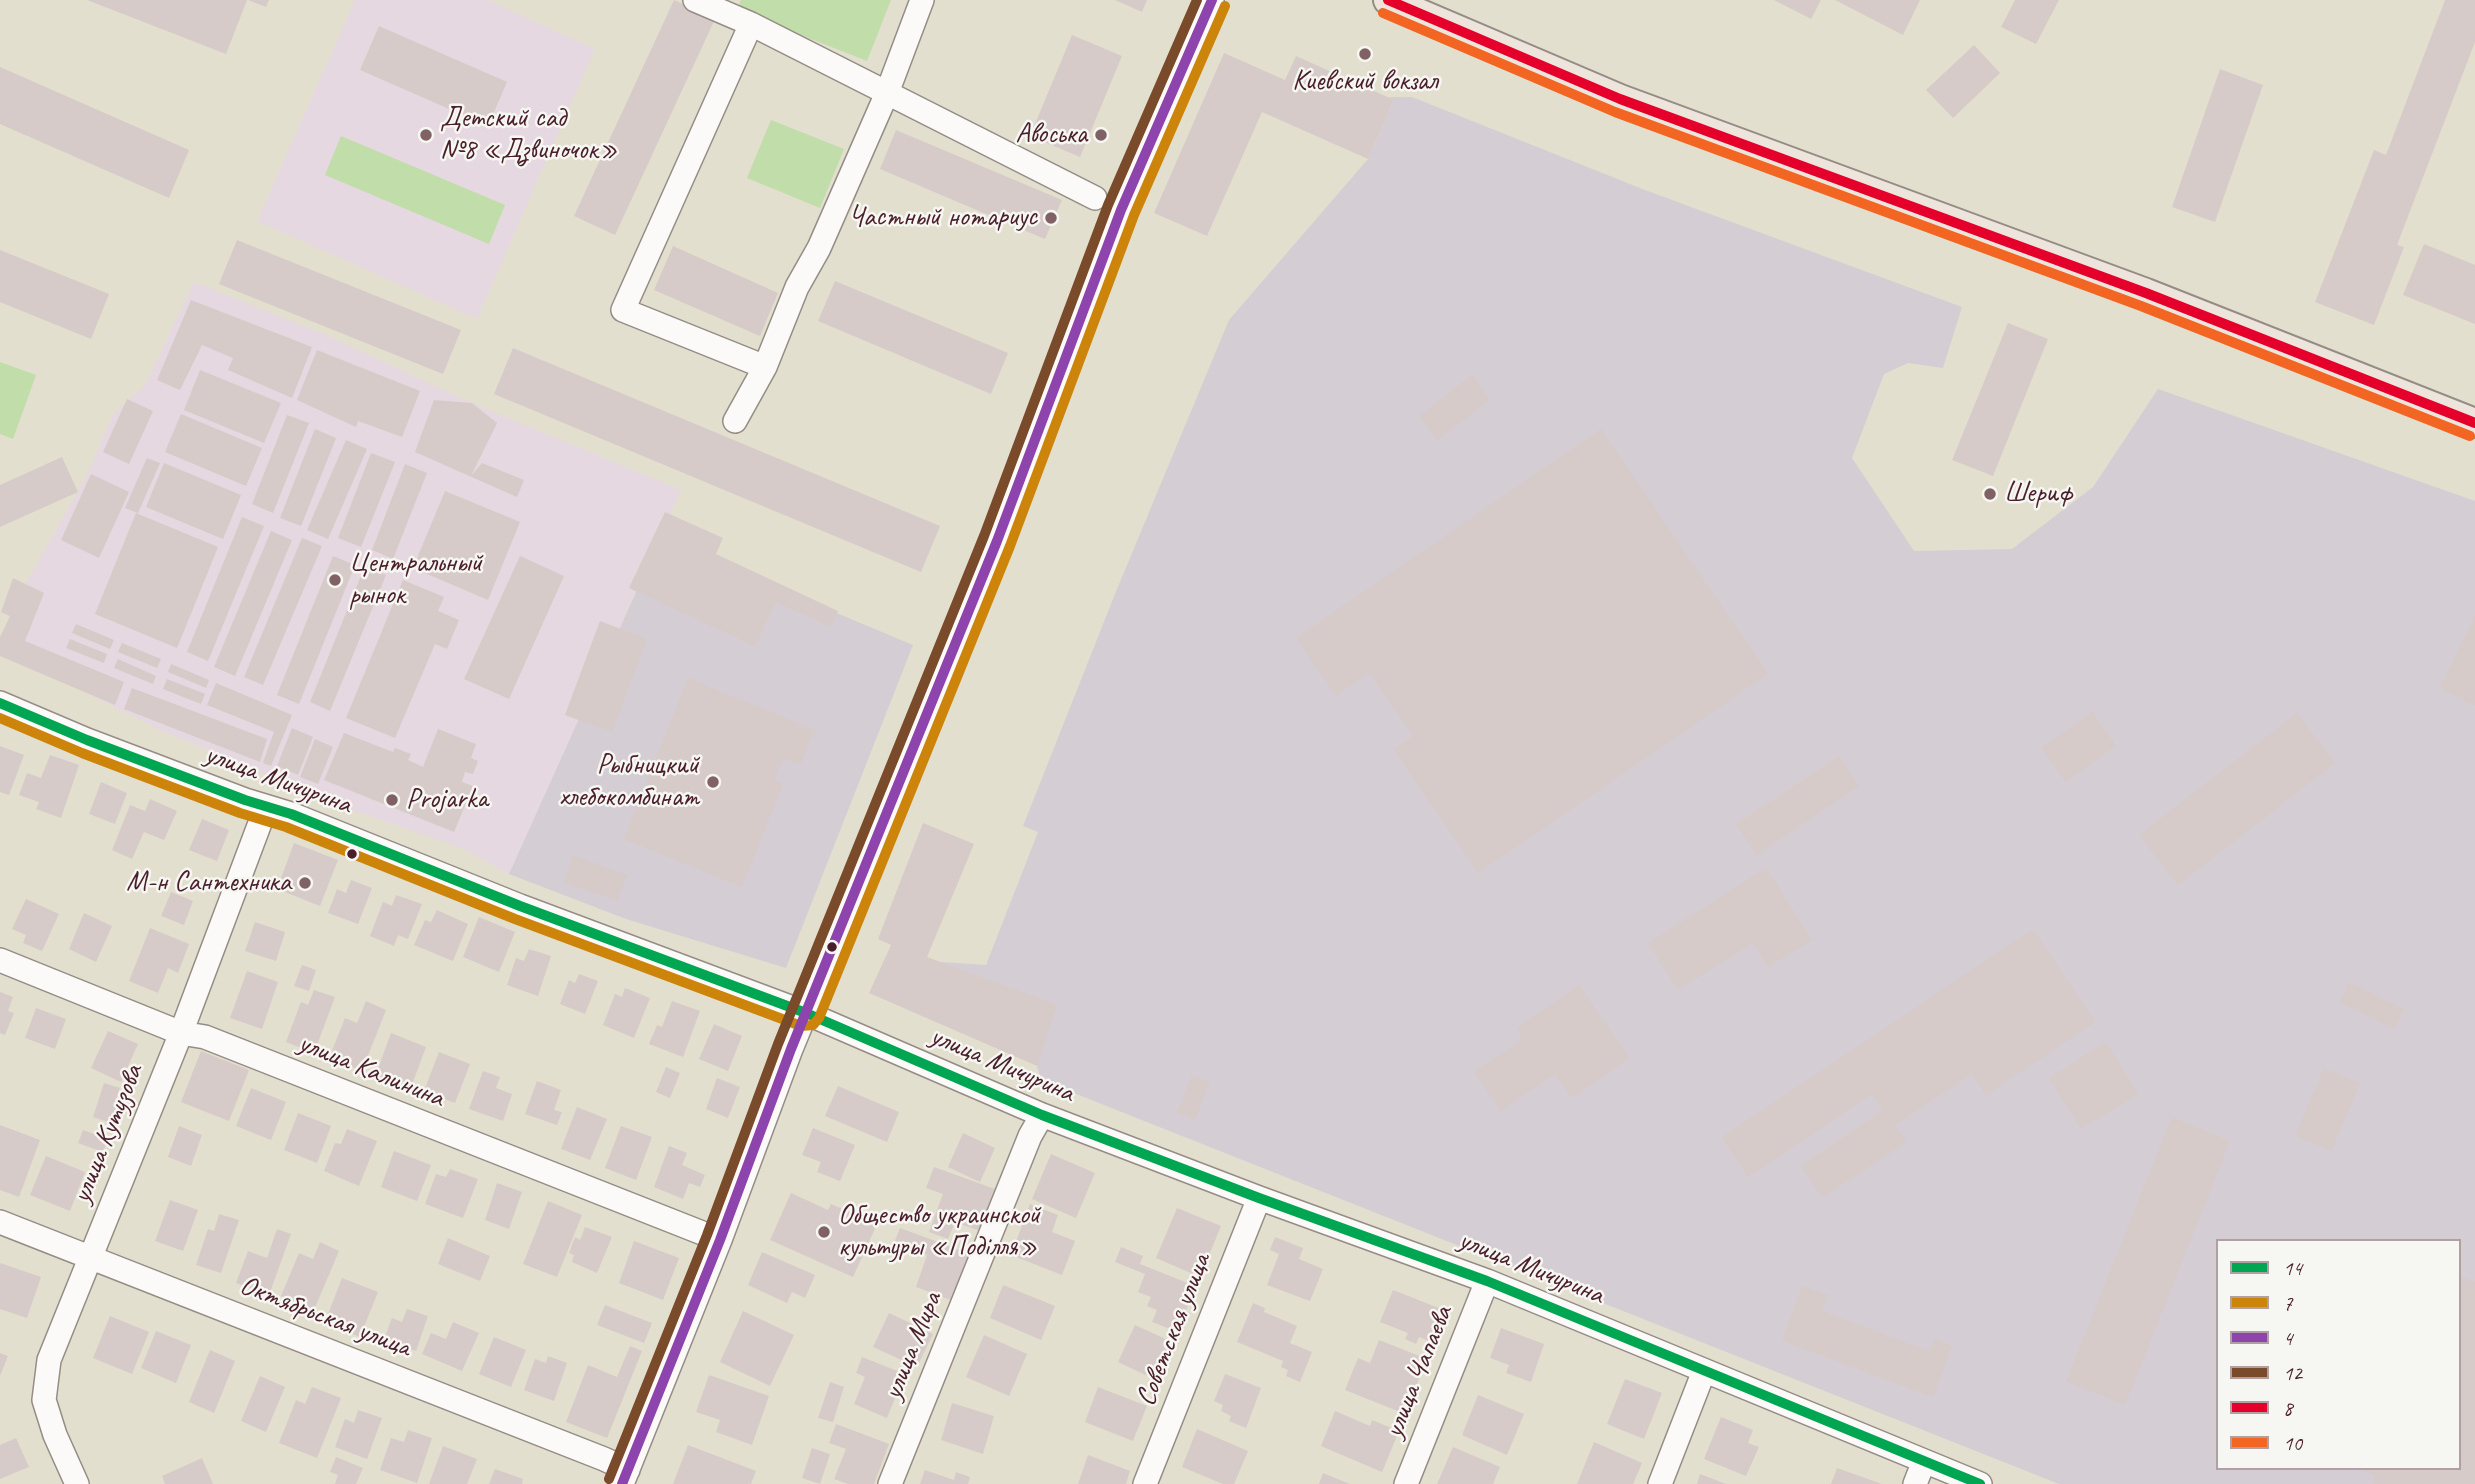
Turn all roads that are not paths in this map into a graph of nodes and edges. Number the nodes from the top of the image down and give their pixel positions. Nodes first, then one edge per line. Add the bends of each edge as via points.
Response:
1 (695, 0) edge
2 (922, 0) edge
3 (1212, 0) edge
4 (1388, 0) edge
5 (751, 24) junction
6 (887, 93) junction
7 (1096, 198) dead end
8 (765, 367) junction
9 (735, 421) dead end
10 (2475, 423) edge
11 (0, 703) edge
12 (267, 807) junction
13 (0, 960) edge
14 (806, 1013) junction
15 (181, 1033) junction
16 (1042, 1115) junction
17 (1259, 1198) junction
18 (0, 1222) edge
19 (720, 1240) junction
20 (90, 1257) junction
21 (1487, 1281) junction
22 (1704, 1371) junction
23 (1924, 1461) junction
24 (625, 1477) edge
25 (77, 1484) edge
26 (890, 1484) edge
27 (1145, 1484) edge
28 (1406, 1484) edge
29 (1660, 1484) edge
30 (1915, 1484) edge
31 (1980, 1484) edge

1 - 5 street
2 - 6 street
3 - 14 street via 1121,210 997,541
4 - 10 main road via 1620,99 2146,293
5 - 6 street
5 - 8 street via 623,310
6 - 7 street
6 - 8 street via 820,248 797,286
8 - 9 street
11 - 12 street, улица Мичурина
12 - 14 street, улица Мичурина
12 - 15 street, улица Кутузова
13 - 15 street, улица Калинина
14 - 16 street, улица Мичурина
14 - 19 street
15 - 19 street, улица Калинина via 205,1037
15 - 20 street, улица Кутузова
16 - 17 street, улица Мичурина
16 - 26 street, улица Мира
17 - 21 street, улица Мичурина
17 - 27 street, Советская улица
18 - 20 street, Октябрьская улица
19 - 24 street
20 - 24 street, Октябрьская улица via 604,1459
20 - 25 street, улица Кутузова via 49,1360 44,1400
21 - 22 street, улица Мичурина
21 - 28 street, улица Чапаева
22 - 23 street, улица Мичурина
22 - 29 street
23 - 30 street
23 - 31 street, улица Мичурина

